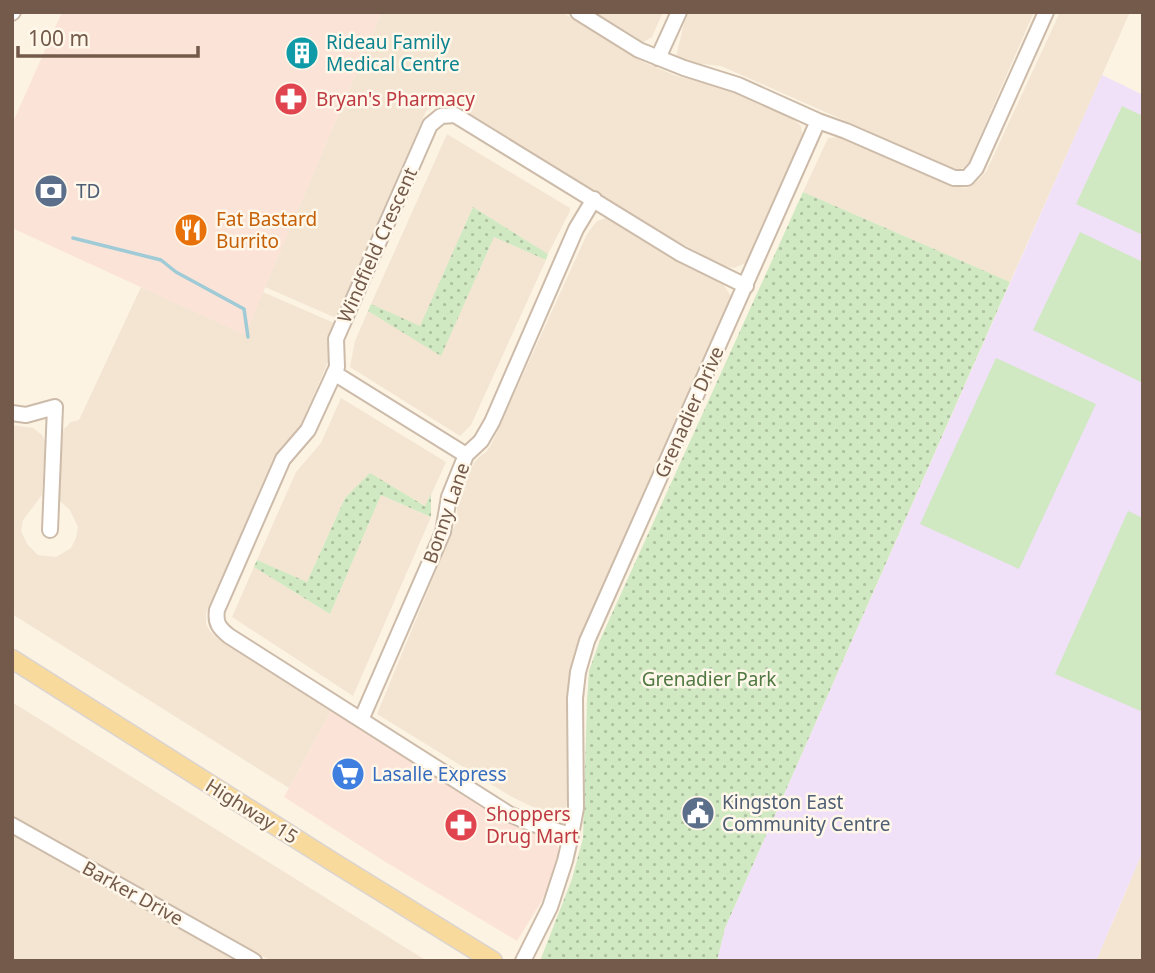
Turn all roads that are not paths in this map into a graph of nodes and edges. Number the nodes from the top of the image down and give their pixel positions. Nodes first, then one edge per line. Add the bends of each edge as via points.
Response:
1 (578, 12) edge
2 (679, 12) edge
3 (1046, 12) edge
4 (657, 58) junction
5 (818, 121) junction
6 (594, 199) junction
7 (746, 286) junction
8 (334, 373) junction
9 (12, 413) edge
10 (466, 455) junction
11 (50, 530) dead end
12 (12, 659) edge
13 (361, 720) junction
14 (12, 825) edge
15 (571, 835) junction
16 (254, 961) edge
17 (492, 961) edge
18 (523, 961) edge

1 - 4 street
2 - 4 street
3 - 5 street via 976,169 967,178 954,178
4 - 5 street via 738,85
5 - 7 street, Grenadier Drive
6 - 7 street, Windfield Crescent via 681,254
6 - 8 street, Windfield Crescent via 455,115 441,116 430,125 336,339
6 - 10 street, Bonny Lane via 576,229 492,422
7 - 15 street, Grenadier Drive via 587,641 575,698 576,808
8 - 10 street
8 - 13 street, Windfield Crescent via 308,430 283,459 216,610 216,620 229,636
9 - 11 street via 26,415 55,407
10 - 13 street, Bonny Lane via 449,498 443,532
12 - 17 main road, Highway 15
13 - 15 street, Windfield Crescent via 509,814
14 - 16 street, Barker Drive
15 - 18 street, Grenadier Drive via 550,907

